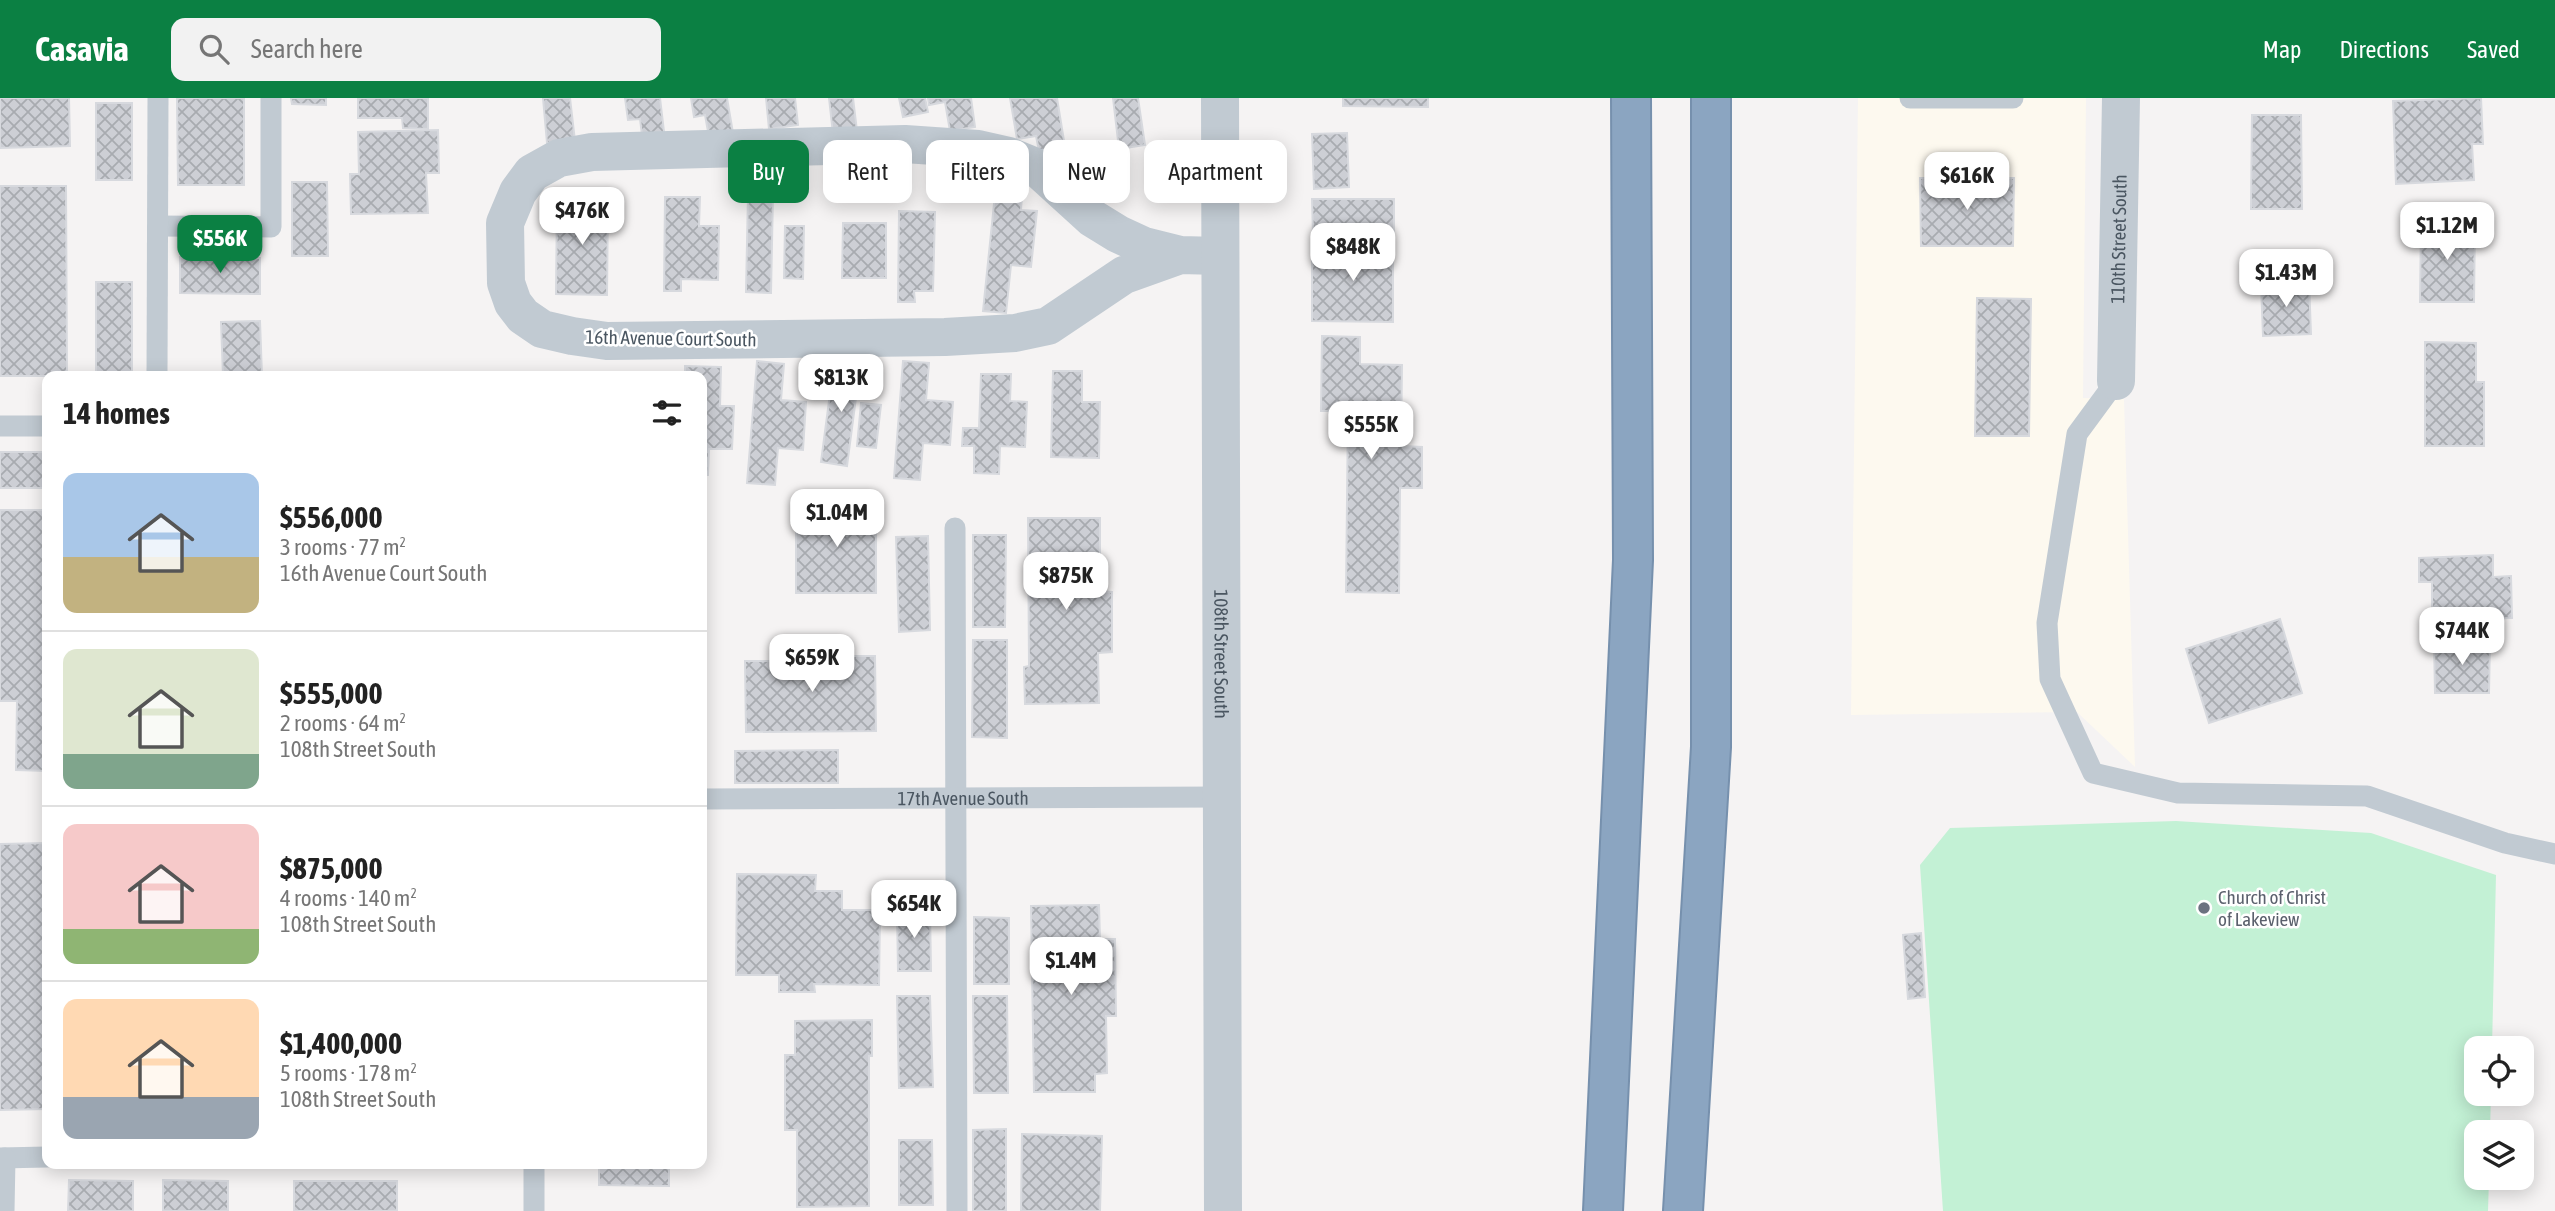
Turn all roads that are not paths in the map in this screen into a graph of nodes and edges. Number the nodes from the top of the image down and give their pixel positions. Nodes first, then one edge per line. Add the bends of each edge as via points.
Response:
1 (158, 98) edge
2 (271, 98) edge
3 (1220, 98) edge
4 (1631, 98) edge
5 (1711, 98) edge
6 (1910, 98) edge
7 (2013, 98) edge
8 (2122, 98) edge
9 (158, 226) junction
10 (1180, 255) junction
11 (1220, 256) junction
12 (157, 371) edge
13 (2116, 382) joint
14 (0, 426) edge
15 (42, 426) edge
16 (955, 528) dead end
17 (1224, 797) junction
18 (956, 798) junction
19 (707, 799) edge
20 (2555, 854) edge
21 (42, 1157) edge
22 (2, 1158) edge
23 (534, 1169) edge
24 (4, 1211) edge
25 (534, 1211) edge
26 (957, 1211) edge
27 (1223, 1211) edge
28 (1603, 1211) edge
29 (1683, 1211) edge

1 - 9 lane
2 - 9 lane via 271,227
3 - 11 street, 108th Street South
4 - 28 highway via 1633,560
5 - 29 highway via 1711,747
6 - 7 lane
8 - 13 street, 110th Street South
9 - 12 lane
10 - 10 street, 16th Avenue Court South via 1118,234 1036,167 1009,156 941,146 581,154 559,158 532,173 505,223 506,283 523,316 542,329 607,341 1015,333 1048,326 1124,275
10 - 11 street, 16th Avenue Court South
11 - 17 street, 108th Street South
13 - 20 lane via 2077,434 2047,623 2050,679 2093,773 2178,793 2367,796 2505,843
14 - 15 lane
16 - 18 lane
17 - 18 lane, 17th Avenue South
17 - 27 street, 108th Street South
18 - 19 lane, 17th Avenue South
18 - 26 lane
21 - 22 lane
22 - 24 lane
23 - 25 lane

